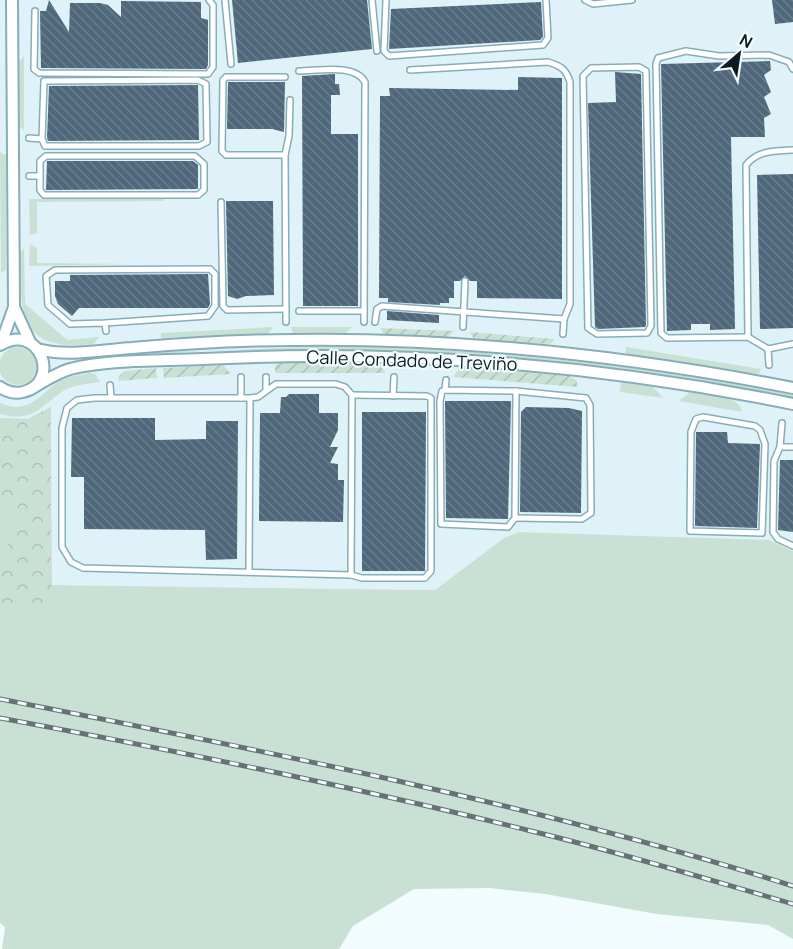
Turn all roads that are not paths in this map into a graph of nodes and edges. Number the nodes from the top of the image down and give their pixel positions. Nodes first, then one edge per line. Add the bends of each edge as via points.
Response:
1 (12, 0) edge
2 (209, 0) edge
3 (225, 0) edge
4 (372, 0) edge
5 (386, 0) edge
6 (546, 0) edge
7 (585, 0) edge
8 (632, 0) edge
9 (35, 11) dead end
10 (377, 51) dead end
11 (231, 64) dead end
12 (793, 69) edge
13 (410, 70) dead end
14 (299, 71) dead end
15 (285, 77) dead end
16 (290, 100) dead end
17 (29, 138) dead end
18 (42, 138) junction
19 (793, 150) edge
20 (285, 155) junction
21 (40, 176) junction
22 (29, 177) dead end
23 (221, 202) dead end
24 (465, 281) dead end
25 (14, 307) junction
26 (286, 309) junction
27 (464, 310) junction
28 (299, 311) dead end
29 (364, 311) junction
30 (564, 318) junction
31 (105, 322) junction
32 (286, 322) dead end
33 (364, 322) dead end
34 (375, 322) dead end
35 (463, 327) dead end
36 (106, 331) dead end
37 (563, 334) dead end
38 (597, 336) joint
39 (748, 337) junction
40 (0, 344) edge
41 (793, 344) edge
42 (34, 346) junction
43 (768, 349) junction
44 (769, 365) dead end
45 (241, 377) dead end
46 (266, 377) dead end
47 (394, 377) dead end
48 (446, 380) dead end
49 (110, 385) dead end
50 (34, 387) junction
51 (1, 388) edge
52 (793, 388) edge
53 (266, 390) junction
54 (446, 390) junction
55 (516, 391) junction
56 (352, 395) junction
57 (393, 396) junction
58 (111, 397) junction
59 (241, 398) junction
60 (250, 398) junction
61 (793, 404) edge
62 (748, 417) dead end
63 (782, 423) dead end
64 (747, 424) junction
65 (780, 447) junction
66 (793, 447) edge
67 (515, 518) junction
68 (793, 546) edge
69 (249, 571) junction
70 (351, 575) junction

1 - 25 street
2 - 9 lane via 213,5 213,67 208,74 39,73 34,69 32,46
3 - 11 lane
4 - 10 lane
5 - 6 lane via 384,51 389,56 543,45 548,38
7 - 8 lane via 593,4
12 - 39 lane via 778,56 719,56 686,51 664,55 656,64 662,333 667,338
13 - 30 lane via 548,62 568,73 570,304
14 - 29 lane via 352,71 362,75 365,82
15 - 20 lane via 223,80 222,151 226,155
16 - 20 lane
17 - 18 lane
18 - 18 lane via 45,146 199,146 207,142 206,84 198,80 44,81
19 - 39 lane via 768,151 752,157 746,165
20 - 26 lane
21 - 21 lane via 44,195 198,195 204,190 204,164 195,156 46,156 40,161
21 - 22 lane
23 - 26 lane via 223,306 227,310
24 - 27 lane
25 - 40 street
25 - 42 street
26 - 32 lane
27 - 30 lane
27 - 34 lane via 382,306 377,309
27 - 35 lane
28 - 29 lane
29 - 33 lane
30 - 37 lane
31 - 31 lane via 208,316 215,306 215,274 210,269 55,270 46,276 48,305 70,324
31 - 36 lane
38 - 38 lane via 647,333 651,326 645,71 639,67 591,68 583,76 588,328
39 - 43 lane
40 - 42 street, Calle Condado de Treviño via 15,339
41 - 43 lane
42 - 50 street via 44,364
42 - 52 street, Calle Condado de Treviño via 68,354 230,342 436,343 585,354
43 - 44 lane
45 - 59 lane
46 - 53 lane
47 - 57 lane
48 - 54 lane
49 - 58 lane
50 - 51 street via 19,393
50 - 61 street, Calle Condado de Treviño via 59,373 89,366 250,356 429,357 588,371
53 - 56 lane via 276,384 336,384
53 - 60 lane
54 - 55 lane
54 - 67 lane via 440,400 441,524 508,527
55 - 67 lane
55 - 67 lane via 586,395 591,412 591,513 582,519
56 - 57 lane
56 - 70 lane
57 - 70 lane via 431,398 431,571 425,578
58 - 59 lane
58 - 69 lane via 77,400 63,415 62,547 66,556 83,568
59 - 60 lane
60 - 69 lane
62 - 64 lane
63 - 65 lane
64 - 64 lane via 703,417 692,424 692,533 759,534 764,530 765,444 760,430
65 - 66 lane
65 - 68 lane via 774,461 773,532
69 - 70 lane

